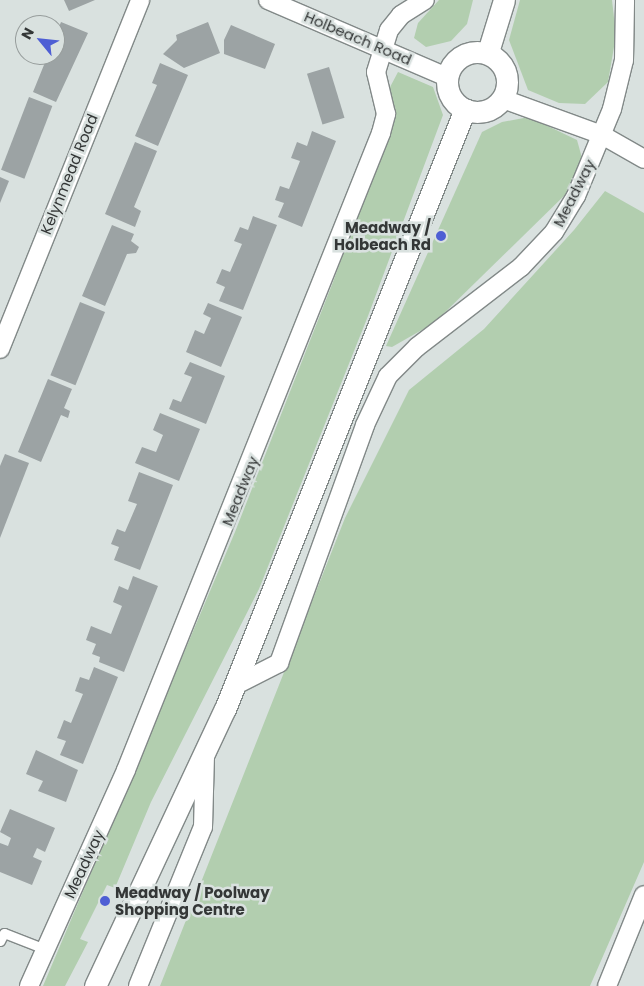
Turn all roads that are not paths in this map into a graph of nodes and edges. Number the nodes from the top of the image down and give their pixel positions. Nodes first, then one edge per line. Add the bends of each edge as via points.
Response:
1 (140, 0) edge
2 (268, 0) edge
3 (425, 0) edge
4 (504, 0) edge
5 (625, 0) edge
6 (382, 47) junction
7 (488, 52) junction
8 (447, 77) junction
9 (503, 99) junction
10 (465, 109) junction
11 (602, 135) junction
12 (644, 159) edge
13 (0, 349) edge
14 (234, 686) junction
15 (205, 756) junction
16 (644, 894) edge
17 (0, 941) edge
18 (45, 949) junction
19 (29, 986) edge
20 (95, 986) edge
21 (138, 986) edge
22 (607, 986) edge

1 - 13 street, Kelynmead Road
2 - 6 street, Holbeach Road
3 - 6 street, Meadway via 401,16 389,30
4 - 7 street
5 - 11 street, Meadway via 624,60
6 - 8 street, Holbeach Road
6 - 18 street, Meadway via 376,72 386,114 382,133 126,770
7 - 8 street via 462,55 452,64
7 - 9 street via 503,64 508,81
8 - 10 street via 448,90
9 - 10 street via 492,108 479,112
9 - 11 street
10 - 14 street
11 - 12 street
11 - 14 street, Meadway via 576,196 554,232 521,267 417,347 388,376 365,425 279,663
14 - 15 street
15 - 20 street
15 - 21 street via 203,827
16 - 22 street
17 - 18 lane via 4,933
18 - 19 street, Meadway

